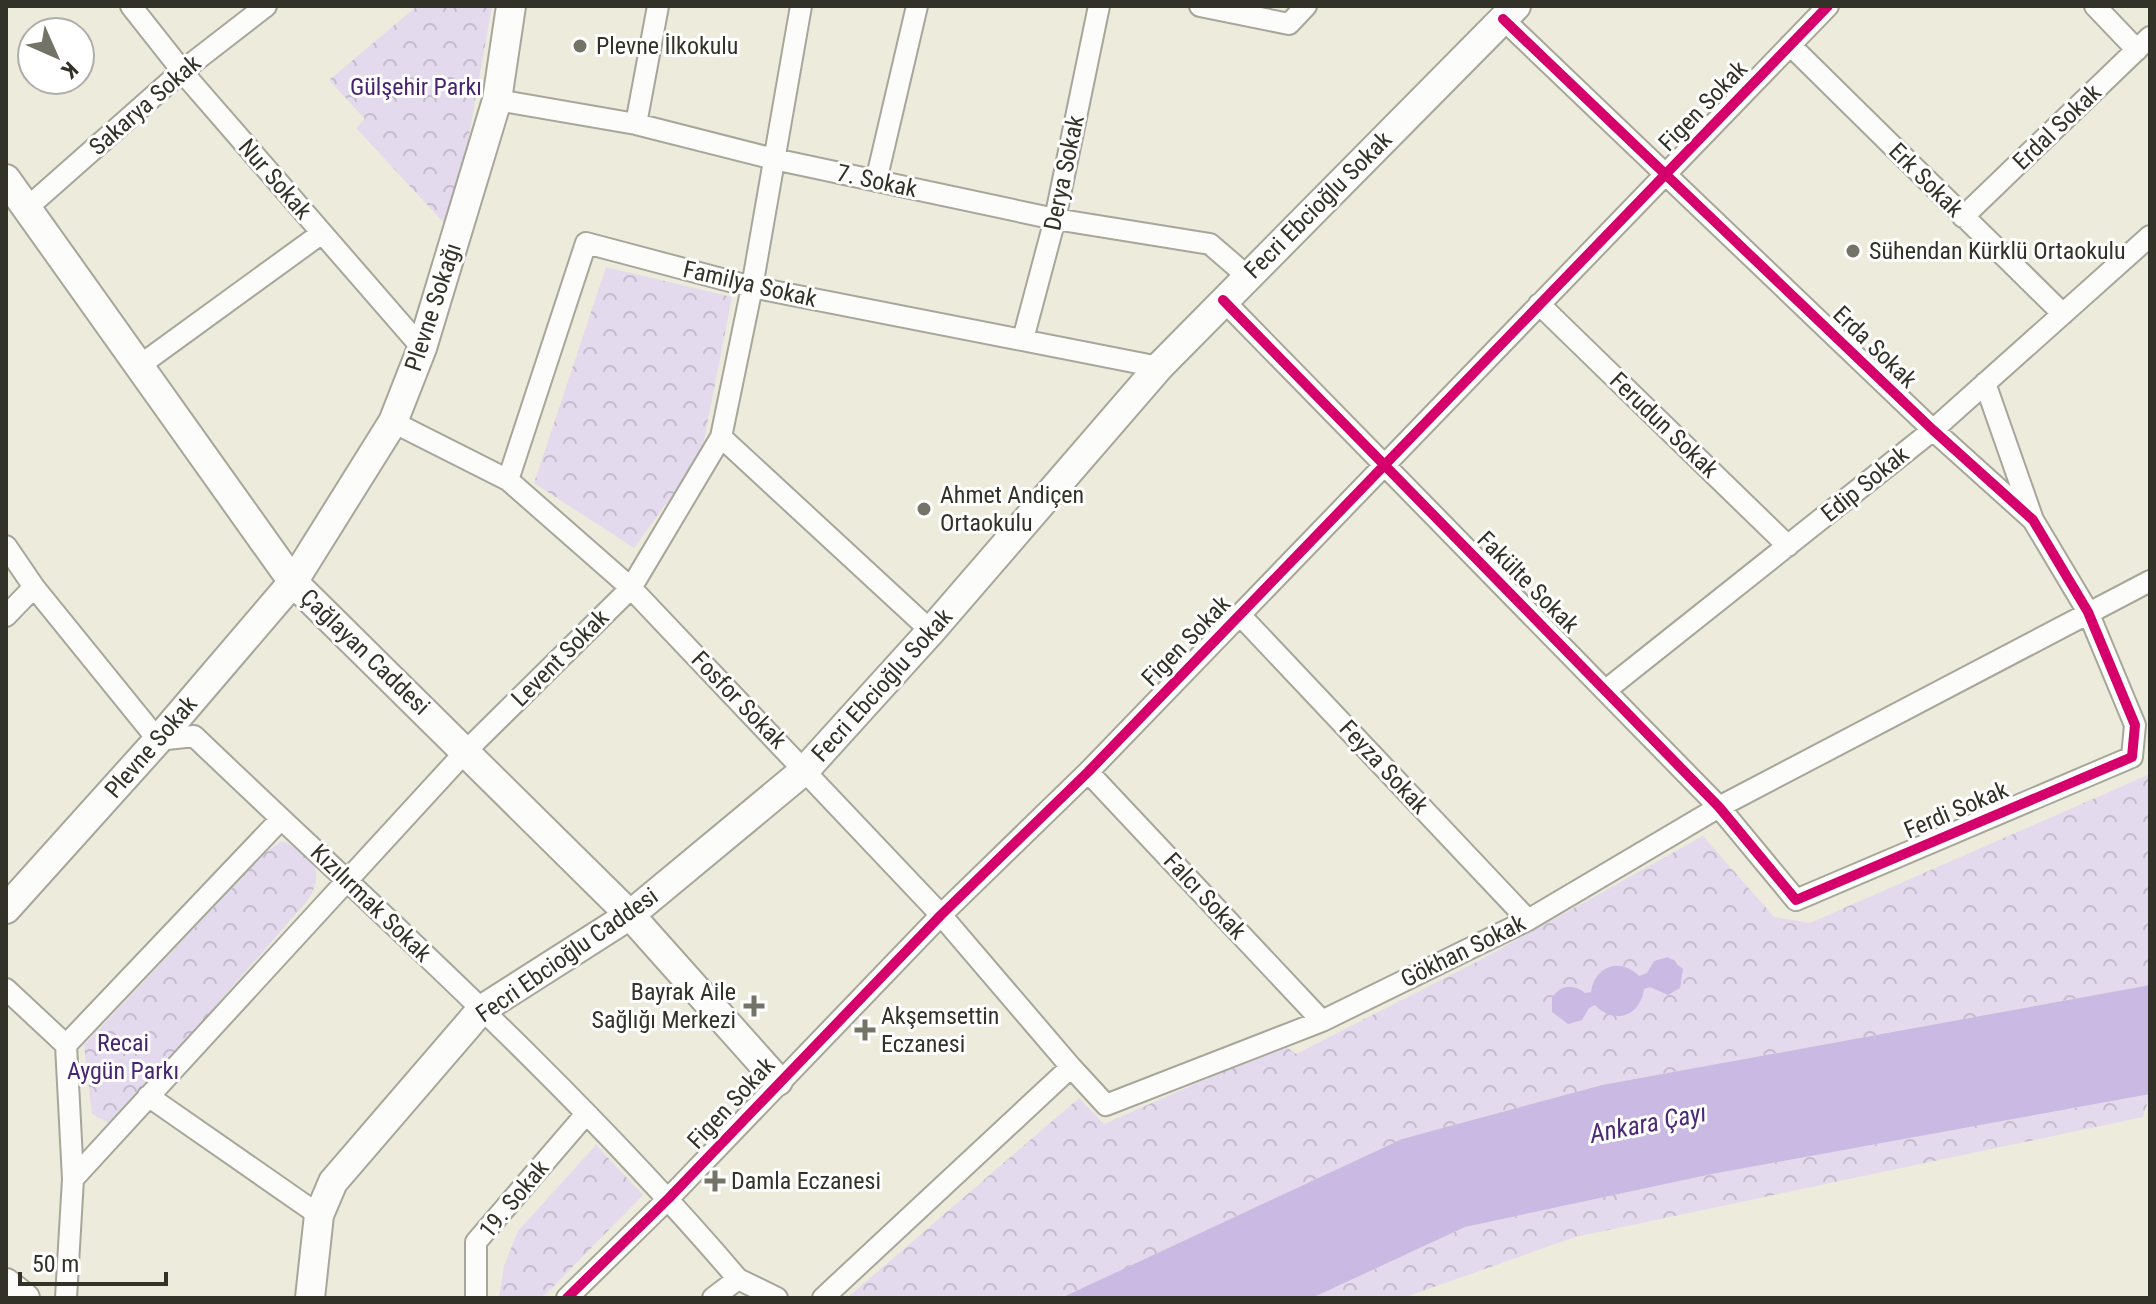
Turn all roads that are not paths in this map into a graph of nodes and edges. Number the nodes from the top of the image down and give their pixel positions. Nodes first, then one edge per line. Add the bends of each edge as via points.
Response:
1 (131, 6) edge
2 (266, 6) edge
3 (511, 6) edge
4 (658, 6) edge
5 (801, 6) edge
6 (917, 6) edge
7 (1099, 6) edge
8 (1306, 6) edge
9 (1828, 6) edge
10 (2095, 6) edge
11 (1205, 7) edge
12 (1509, 13) edge
13 (2144, 44) edge
14 (1790, 45) junction
15 (182, 71) junction
16 (497, 100) junction
17 (636, 124) junction
18 (774, 159) junction
19 (1666, 174) junction
20 (6, 179) edge
21 (876, 181) junction
22 (27, 208) junction
23 (1963, 217) junction
24 (1055, 219) junction
25 (322, 233) junction
26 (2150, 236) edge
27 (1247, 276) junction
28 (752, 287) junction
29 (1223, 300) junction
30 (1539, 304) junction
31 (2063, 314) junction
32 (1023, 339) junction
33 (422, 348) junction
34 (139, 366) junction
35 (1159, 367) junction
36 (1985, 383) junction
37 (393, 422) junction
38 (1933, 430) junction
39 (721, 437) junction
40 (1384, 465) junction
41 (508, 480) junction
42 (2033, 520) junction
43 (6, 546) edge
44 (1788, 546) junction
45 (2150, 581) edge
46 (293, 582) junction
47 (34, 587) junction
48 (631, 588) junction
49 (2088, 612) junction
50 (1240, 615) junction
51 (6, 616) edge
52 (931, 631) junction
53 (1606, 690) junction
54 (158, 740) junction
55 (466, 751) junction
56 (2132, 757) joint
57 (806, 769) junction
58 (1088, 772) junction
59 (1719, 807) junction
60 (281, 819) junction
61 (347, 878) junction
62 (1796, 900) joint
63 (6, 909) edge
64 (630, 915) junction
65 (941, 915) junction
66 (1528, 920) junction
67 (6, 989) edge
68 (481, 1010) junction
69 (1322, 1021) junction
70 (66, 1045) junction
71 (1071, 1067) junction
72 (778, 1081) junction
73 (148, 1096) junction
74 (586, 1114) junction
75 (73, 1179) junction
76 (669, 1198) junction
77 (319, 1215) junction
78 (738, 1279) junction
79 (6, 1283) edge
80 (25, 1298) edge
81 (66, 1298) edge
82 (310, 1298) edge
83 (476, 1298) edge
84 (567, 1298) edge
85 (713, 1298) edge
86 (777, 1298) edge
87 (823, 1298) edge

1 - 15 street, Nur Sokak
2 - 15 street, Sakarya Sokak
3 - 16 street, Plevne Sokağı
4 - 17 street
5 - 18 street, Levent Sokak
6 - 21 street
7 - 24 street, Derya Sokak
8 - 11 street via 1289,24
9 - 14 street, Figen Sokak
10 - 13 street
12 - 19 street, Erda Sokak
12 - 27 street, Fecri Ebcioğlu Sokak
13 - 23 street, Erdal Sokak
14 - 19 street, Figen Sokak
14 - 23 street, Erk Sokak
15 - 22 street, Sakarya Sokak
15 - 25 street, Nur Sokak
16 - 17 street, 7. Sokak
16 - 33 street, Plevne Sokağı
17 - 18 street, 7. Sokak
18 - 21 street, 7. Sokak
18 - 28 street, Levent Sokak
19 - 30 street, Figen Sokak
19 - 38 street, Erda Sokak
20 - 22 street, Çağlayan Caddesi
21 - 24 street, 7. Sokak
22 - 34 street, Çağlayan Caddesi
23 - 31 street, Erk Sokak
24 - 27 street, 7. Sokak via 1210,244
24 - 32 street, Derya Sokak
25 - 33 street, Nur Sokak
25 - 34 street
26 - 31 street, Edip Sokak
27 - 29 street, Fecri Ebcioğlu Sokak
28 - 32 street, Familya Sokak
28 - 39 street, Levent Sokak
28 - 41 street, Familya Sokak via 586,243
29 - 35 street, Fecri Ebcioğlu Sokak
29 - 40 street, Fakülte Sokak
30 - 40 street, Figen Sokak
30 - 44 street, Ferudun Sokak
31 - 36 street, Edip Sokak
32 - 35 street, Familya Sokak
33 - 37 street, Plevne Sokağı
34 - 46 street, Çağlayan Caddesi
35 - 52 street, Fecri Ebcioğlu Sokak
36 - 38 street, Edip Sokak
36 - 42 street
37 - 41 street, Fosfor Sokak
37 - 46 street, Plevne Sokağı
38 - 42 street, Erda Sokak
38 - 44 street, Edip Sokak
39 - 48 street, Levent Sokak
39 - 52 street
40 - 50 street, Figen Sokak
40 - 53 street, Fakülte Sokak
41 - 48 street, Fosfor Sokak
42 - 49 street, Erda Sokak
43 - 47 street
44 - 53 street, Edip Sokak
45 - 49 street, Gökhan Sokak
46 - 54 street, Plevne Sokak
46 - 55 street, Çağlayan Caddesi
47 - 51 street
47 - 54 street
48 - 55 street, Levent Sokak
48 - 57 street, Fosfor Sokak
49 - 56 street, Erda Sokak via 2135,725
49 - 59 street, Gökhan Sokak
50 - 58 street, Figen Sokak
50 - 66 street, Feyza Sokak
52 - 57 street, Fecri Ebcioğlu Sokak
53 - 59 street, Fakülte Sokak
54 - 60 street, Kızılırmak Sokak via 194,736
54 - 63 street, Plevne Sokak
55 - 61 street, Levent Sokak
55 - 64 street, Çağlayan Caddesi
56 - 62 street, Ferdi Sokak
57 - 64 street, Fecri Ebcioğlu Caddesi
57 - 65 street, Fosfor Sokak
58 - 65 street, Figen Sokak
58 - 69 street, Falcı Sokak
59 - 62 street, Fakülte Sokak
59 - 66 street, Gökhan Sokak
60 - 61 street, Kızılırmak Sokak
60 - 70 street
61 - 68 street, Kızılırmak Sokak
61 - 73 street, Levent Sokak
64 - 68 street, Fecri Ebcioğlu Caddesi
64 - 72 street, Çağlayan Caddesi
65 - 71 street, Fosfor Sokak
65 - 72 street, Figen Sokak
66 - 69 street, Gökhan Sokak
67 - 70 street
68 - 74 street, Kızılırmak Sokak
68 - 77 street, Fecri Ebcioğlu Caddesi via 333,1182
69 - 71 street, Gökhan Sokak via 1106,1105
70 - 75 street
71 - 87 street
72 - 76 street, Figen Sokak
73 - 75 street, Levent Sokak
73 - 77 street
74 - 76 street, Kızılırmak Sokak
74 - 83 street, 19. Sokak via 476,1242
75 - 81 street
76 - 78 street, Kızılırmak Sokak
76 - 84 street, Figen Sokak
77 - 82 street, Fecri Ebcioğlu Caddesi
78 - 85 street
78 - 86 street
79 - 80 street

